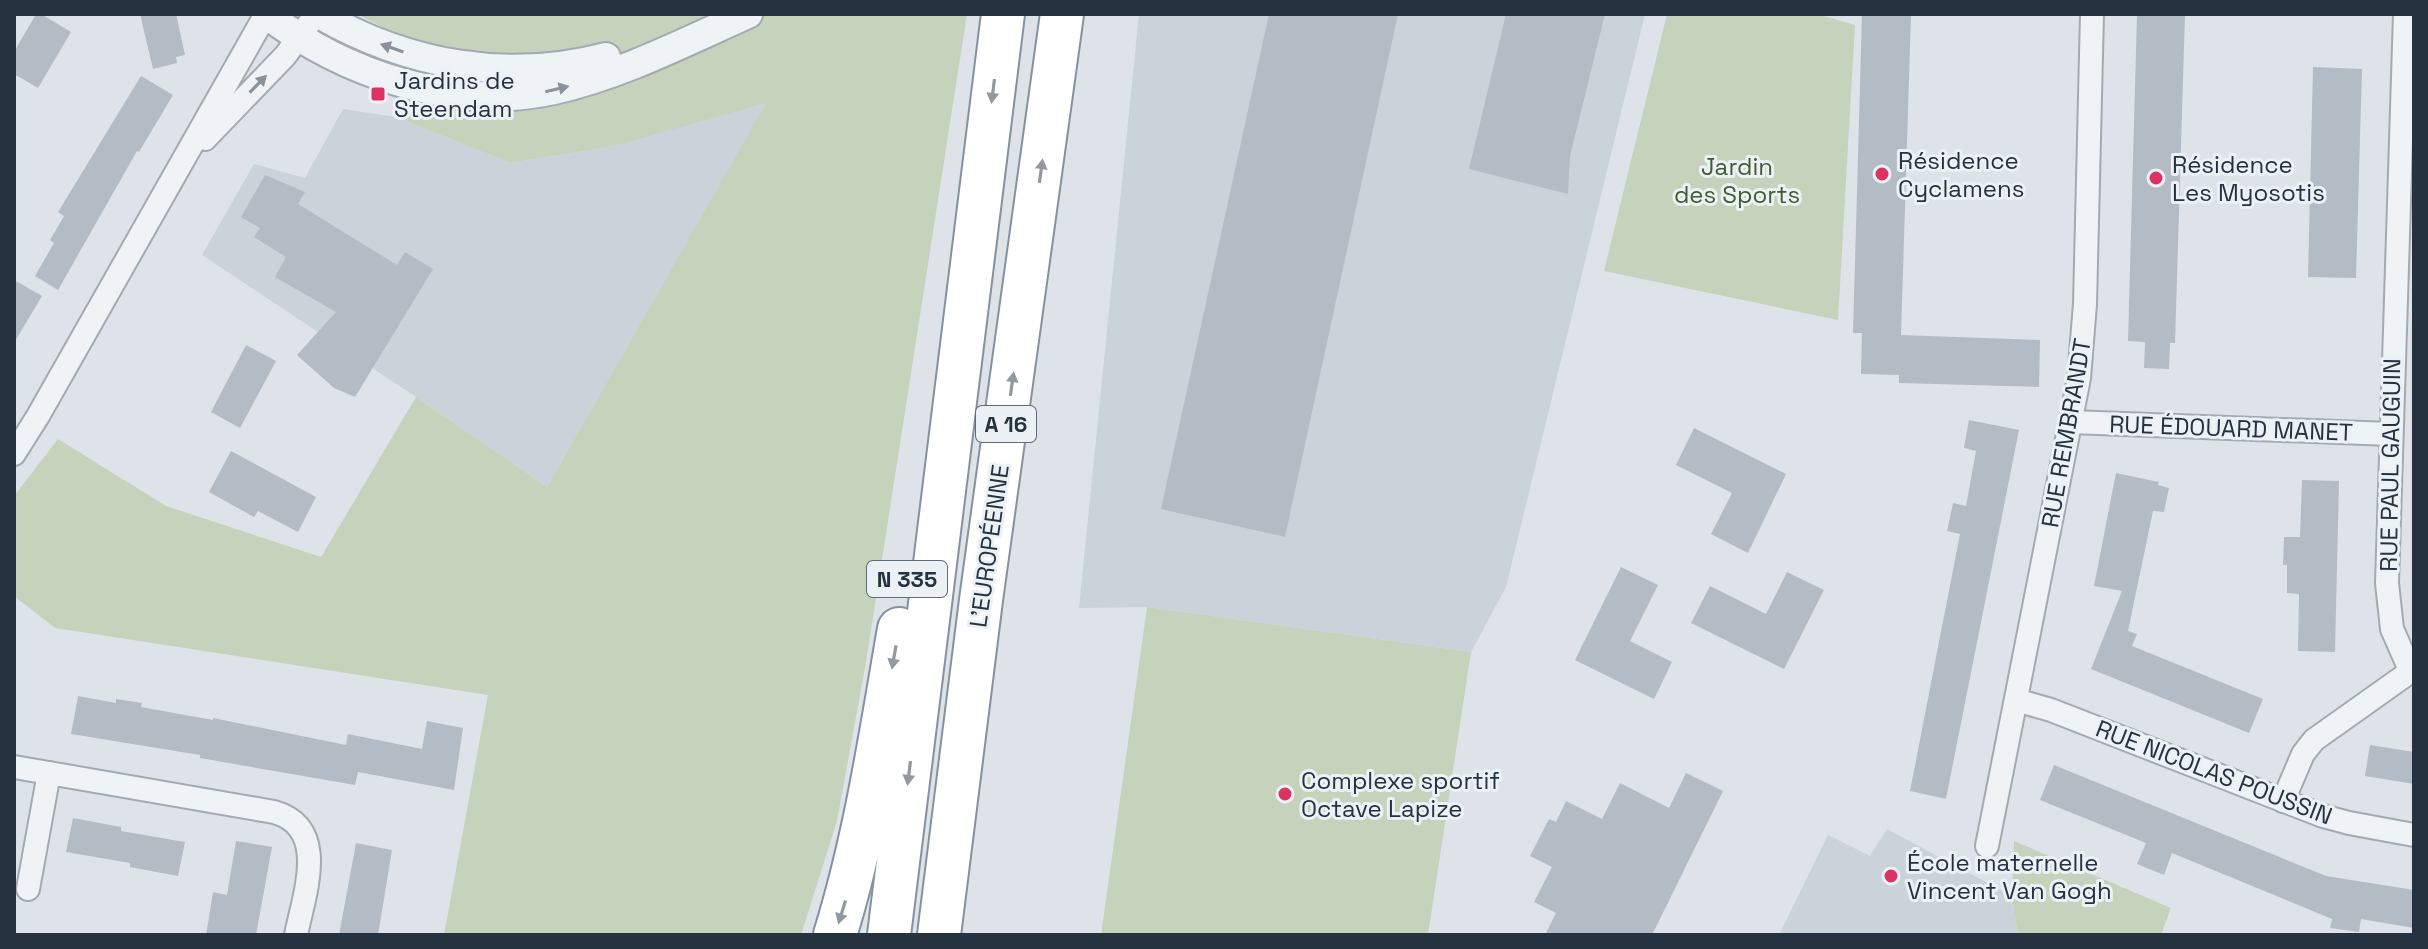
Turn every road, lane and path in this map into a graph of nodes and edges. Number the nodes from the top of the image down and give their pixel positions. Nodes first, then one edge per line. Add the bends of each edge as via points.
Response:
1 (266, 14) edge
2 (318, 14) edge
3 (740, 14) edge
4 (748, 14) edge
5 (1003, 14) edge
6 (1062, 14) edge
7 (2092, 14) edge
8 (2405, 14) edge
9 (300, 38) junction
10 (170, 185) junction
11 (2406, 205) edge
12 (976, 223) junction
13 (2071, 422) junction
14 (21, 427) edge
15 (2390, 434) junction
16 (14, 454) edge
17 (981, 600) junction
18 (2412, 670) edge
19 (2016, 700) junction
20 (14, 767) edge
21 (49, 773) junction
22 (2283, 801) junction
23 (2414, 835) edge
24 (1987, 846) dead end
25 (28, 889) dead end
26 (296, 935) edge
27 (835, 935) edge
28 (889, 935) edge
29 (939, 935) edge
30 (961, 935) edge

1 - 9 street
1 - 10 street
3 -> 2 street via 593,60 530,70 421,58
2 - 9 street
9 -> 4 street via 356,66 413,85 507,96 596,77
5 -> 12 highway, A 16
17 -> 6 highway, L'EUROPÉENNE / A 16
7 - 13 street, RUE REMBRANDT via 2085,313
8 - 11 street, RUE PAUL GAUGUIN
10 -> 9 street via 202,141
10 - 14 street
11 - 15 street, RUE PAUL GAUGUIN
12 -> 27 highway, N 335 via 911,554 874,778
12 -> 28 highway, A 16
13 - 15 street, RUE ÉDOUARD MANET
13 - 19 street, RUE REMBRANDT
14 - 16 street
15 - 18 street, RUE PAUL GAUGUIN via 2387,598 2392,629
17 - 29 highway, L'EUROPÉENNE / A 16
17 - 30 highway, N 335
18 - 22 street via 2314,740
19 - 22 street, RUE NICOLAS POUSSIN
19 - 24 street, RUE REMBRANDT
20 - 21 street
21 - 25 street
21 - 26 street via 290,819 309,851
22 - 23 street, RUE NICOLAS POUSSIN via 2349,823

